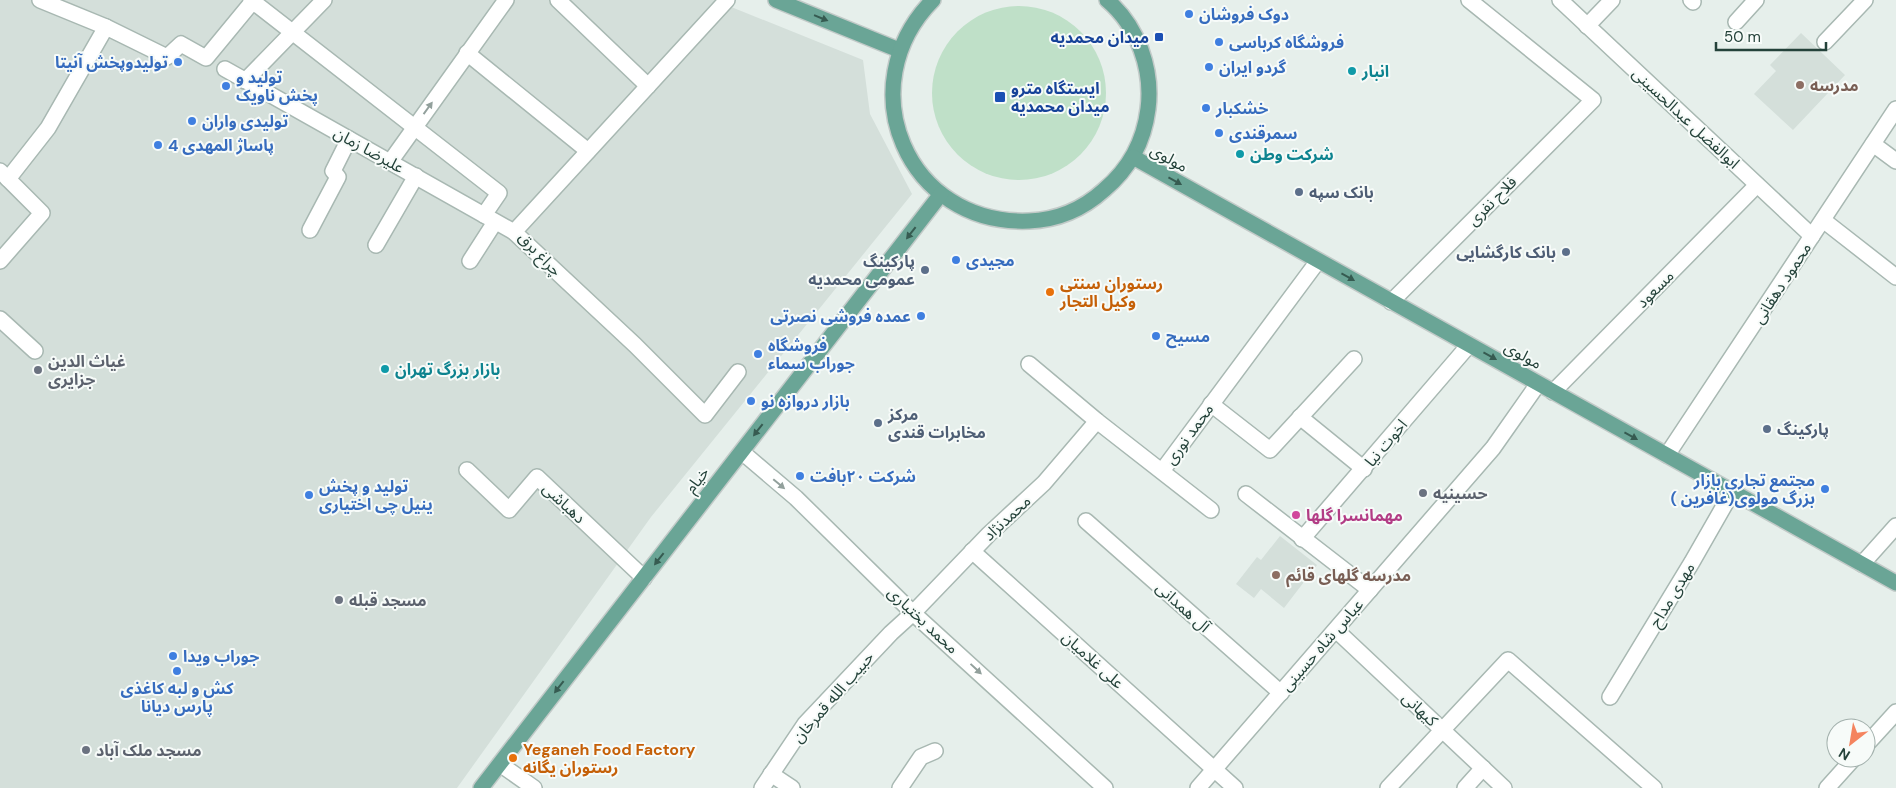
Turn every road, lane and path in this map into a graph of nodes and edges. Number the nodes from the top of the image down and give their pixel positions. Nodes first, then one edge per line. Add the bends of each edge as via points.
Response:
1 (40, 0) edge
2 (324, 0) edge
3 (506, 0) edge
4 (558, 0) edge
5 (727, 0) edge
6 (776, 0) edge
7 (933, 0) edge
8 (1469, 0) edge
9 (1560, 0) edge
10 (1612, 0) edge
11 (1756, 0) edge
12 (1865, 0) edge
13 (1114, 2) edge
14 (260, 3) edge
15 (1736, 22) dead end
16 (1587, 26) junction
17 (106, 27) junction
18 (293, 32) junction
19 (1826, 42) dead end
20 (899, 50) junction
21 (467, 54) junction
22 (224, 69) dead end
23 (246, 81) junction
24 (648, 86) junction
25 (1896, 110) edge
26 (415, 126) junction
27 (349, 139) junction
28 (1873, 144) junction
29 (588, 150) junction
30 (1133, 157) junction
31 (1896, 161) edge
32 (390, 162) junction
33 (4, 175) edge
34 (416, 176) junction
35 (1758, 185) junction
36 (941, 194) junction
37 (490, 218) junction
38 (1823, 220) junction
39 (310, 230) dead end
40 (514, 232) junction
41 (1812, 236) junction
42 (376, 246) dead end
43 (1318, 260) junction
44 (0, 261) edge
45 (470, 261) dead end
46 (1896, 277) edge
47 (1391, 302) junction
48 (0, 319) edge
49 (1469, 345) junction
50 (35, 351) dead end
51 (1354, 359) dead end
52 (1029, 364) dead end
53 (738, 372) dead end
54 (1538, 384) junction
55 (1553, 392) junction
56 (1211, 404) junction
57 (1300, 417) junction
58 (1097, 421) junction
59 (742, 452) junction
60 (1667, 455) junction
61 (1364, 469) junction
62 (467, 470) dead end
63 (1162, 471) junction
64 (1732, 492) junction
65 (1246, 494) dead end
66 (1211, 510) dead end
67 (1086, 520) dead end
68 (1896, 526) edge
69 (1302, 539) junction
70 (972, 551) junction
71 (1862, 564) junction
72 (644, 578) junction
73 (1896, 583) edge
74 (1370, 590) junction
75 (914, 613) junction
76 (1336, 630) junction
77 (1280, 693) junction
78 (1610, 697) dead end
79 (1896, 712) edge
80 (1442, 730) junction
81 (1876, 734) edge
82 (935, 751) dead end
83 (500, 764) junction
84 (1483, 768) junction
85 (1845, 768) edge
86 (1213, 770) junction
87 (771, 774) junction
88 (481, 788) edge
89 (534, 788) edge
90 (762, 788) edge
91 (792, 788) edge
92 (900, 788) edge
93 (1105, 788) edge
94 (1198, 788) edge
95 (1235, 788) edge
96 (1388, 788) edge
97 (1465, 788) edge
98 (1504, 788) edge
99 (1654, 788) edge
100 (1827, 788) edge

1 - 17 street
2 - 18 street
3 - 21 street
4 - 24 street
5 - 24 street, چراغ برق
6 -> 20 main road
7 - 20 main road via 907,32
8 - 47 street, فلاح نفری via 1593,100
9 - 16 street, ابوالفضل عبدالحسینی
10 - 16 street
11 - 15 street
12 - 19 street
13 - 30 main road via 1140,47 1147,72 1146,122
14 - 17 street via 206,58 181,44 167,57
14 - 18 street
16 - 35 street, ابوالفضل عبدالحسینی
17 - 33 street via 48,128
18 - 23 street
18 - 26 street
20 - 36 main road via 892,82 894,114 902,144 919,172
26 -> 21 street
21 - 29 street
22 - 23 street, علیرضا زمان
23 - 27 street, علیرضا زمان
24 - 29 street, چراغ برق
25 - 28 street, محمود دهقانی
26 - 32 street
26 - 37 street via 499,193
27 - 32 street, علیرضا زمان
27 - 39 street via 333,171 338,177
28 - 31 street
28 - 38 street, محمود دهقانی
29 - 40 street, چراغ برق
30 - 36 main road via 1116,180 1094,199 1069,213 1041,220 1012,222 984,217
30 -> 43 main road, مولوی
32 - 34 street, علیرضا زمان
33 - 44 street via 42,213
34 - 37 street, علیرضا زمان
34 - 42 street
35 - 41 street, ابوالفضل عبدالحسینی
35 - 55 street, مسعود
36 -> 59 main road, خیام
37 - 40 street, علیرضا زمان
37 - 45 street
38 - 41 street, محمود دهقانی
38 - 46 street
40 - 53 street, چراغ برق via 705,415
41 - 60 street, محمود دهقانی
43 -> 47 main road, مولوی
43 - 56 street, محمد نوری
47 - 49 main road, مولوی
48 - 50 street
49 -> 54 main road, مولوی
49 - 61 street, اخوت نیا
51 - 57 street
52 - 58 street, محمد نوری
54 - 55 main road, مولوی
54 - 74 street, عباس شاه حسینی via 1493,448
55 -> 60 main road, مولوی
56 - 57 street via 1270,450
56 - 63 street, محمد نوری
57 - 61 street
58 - 63 street, محمد نوری
58 - 70 street, محمدنژاد via 1044,483
59 -> 72 main road, خیام
59 -> 75 street, محمد بختیاری via 796,498
60 - 64 main road, مولوی
61 - 69 street, اخوت نیا
62 - 72 street, دهباشی via 509,510 537,477
63 - 66 street
64 - 71 main road, مولوی
64 - 78 street, مهدی مداح
65 - 69 street
67 - 77 street, آل همدانی
68 - 71 street
69 - 74 street
70 - 75 street, محمدنژاد
70 - 86 street, علی غلامیان
71 - 73 main road, مولوی
72 -> 83 main road, خیام
74 - 76 street, عباس شاه حسینی
75 - 87 street, حبیب الله قمرخان via 805,724
75 -> 93 street, محمد بختیاری
76 - 77 street, عباس شاه حسینی
76 - 80 street, کیهانی
77 - 86 street, عباس شاه حسینی
79 - 81 street
80 - 84 street, کیهانی
80 - 96 street
80 - 99 street via 1508,660
82 - 92 street via 921,757
83 - 88 main road, خیام
83 - 89 street
84 - 97 street
84 - 98 street, کیهانی
85 - 100 street
86 - 94 street, عباس شاه حسینی
86 - 95 street, علی غلامیان
87 - 90 street, حبیب الله قمرخان
87 - 91 street

